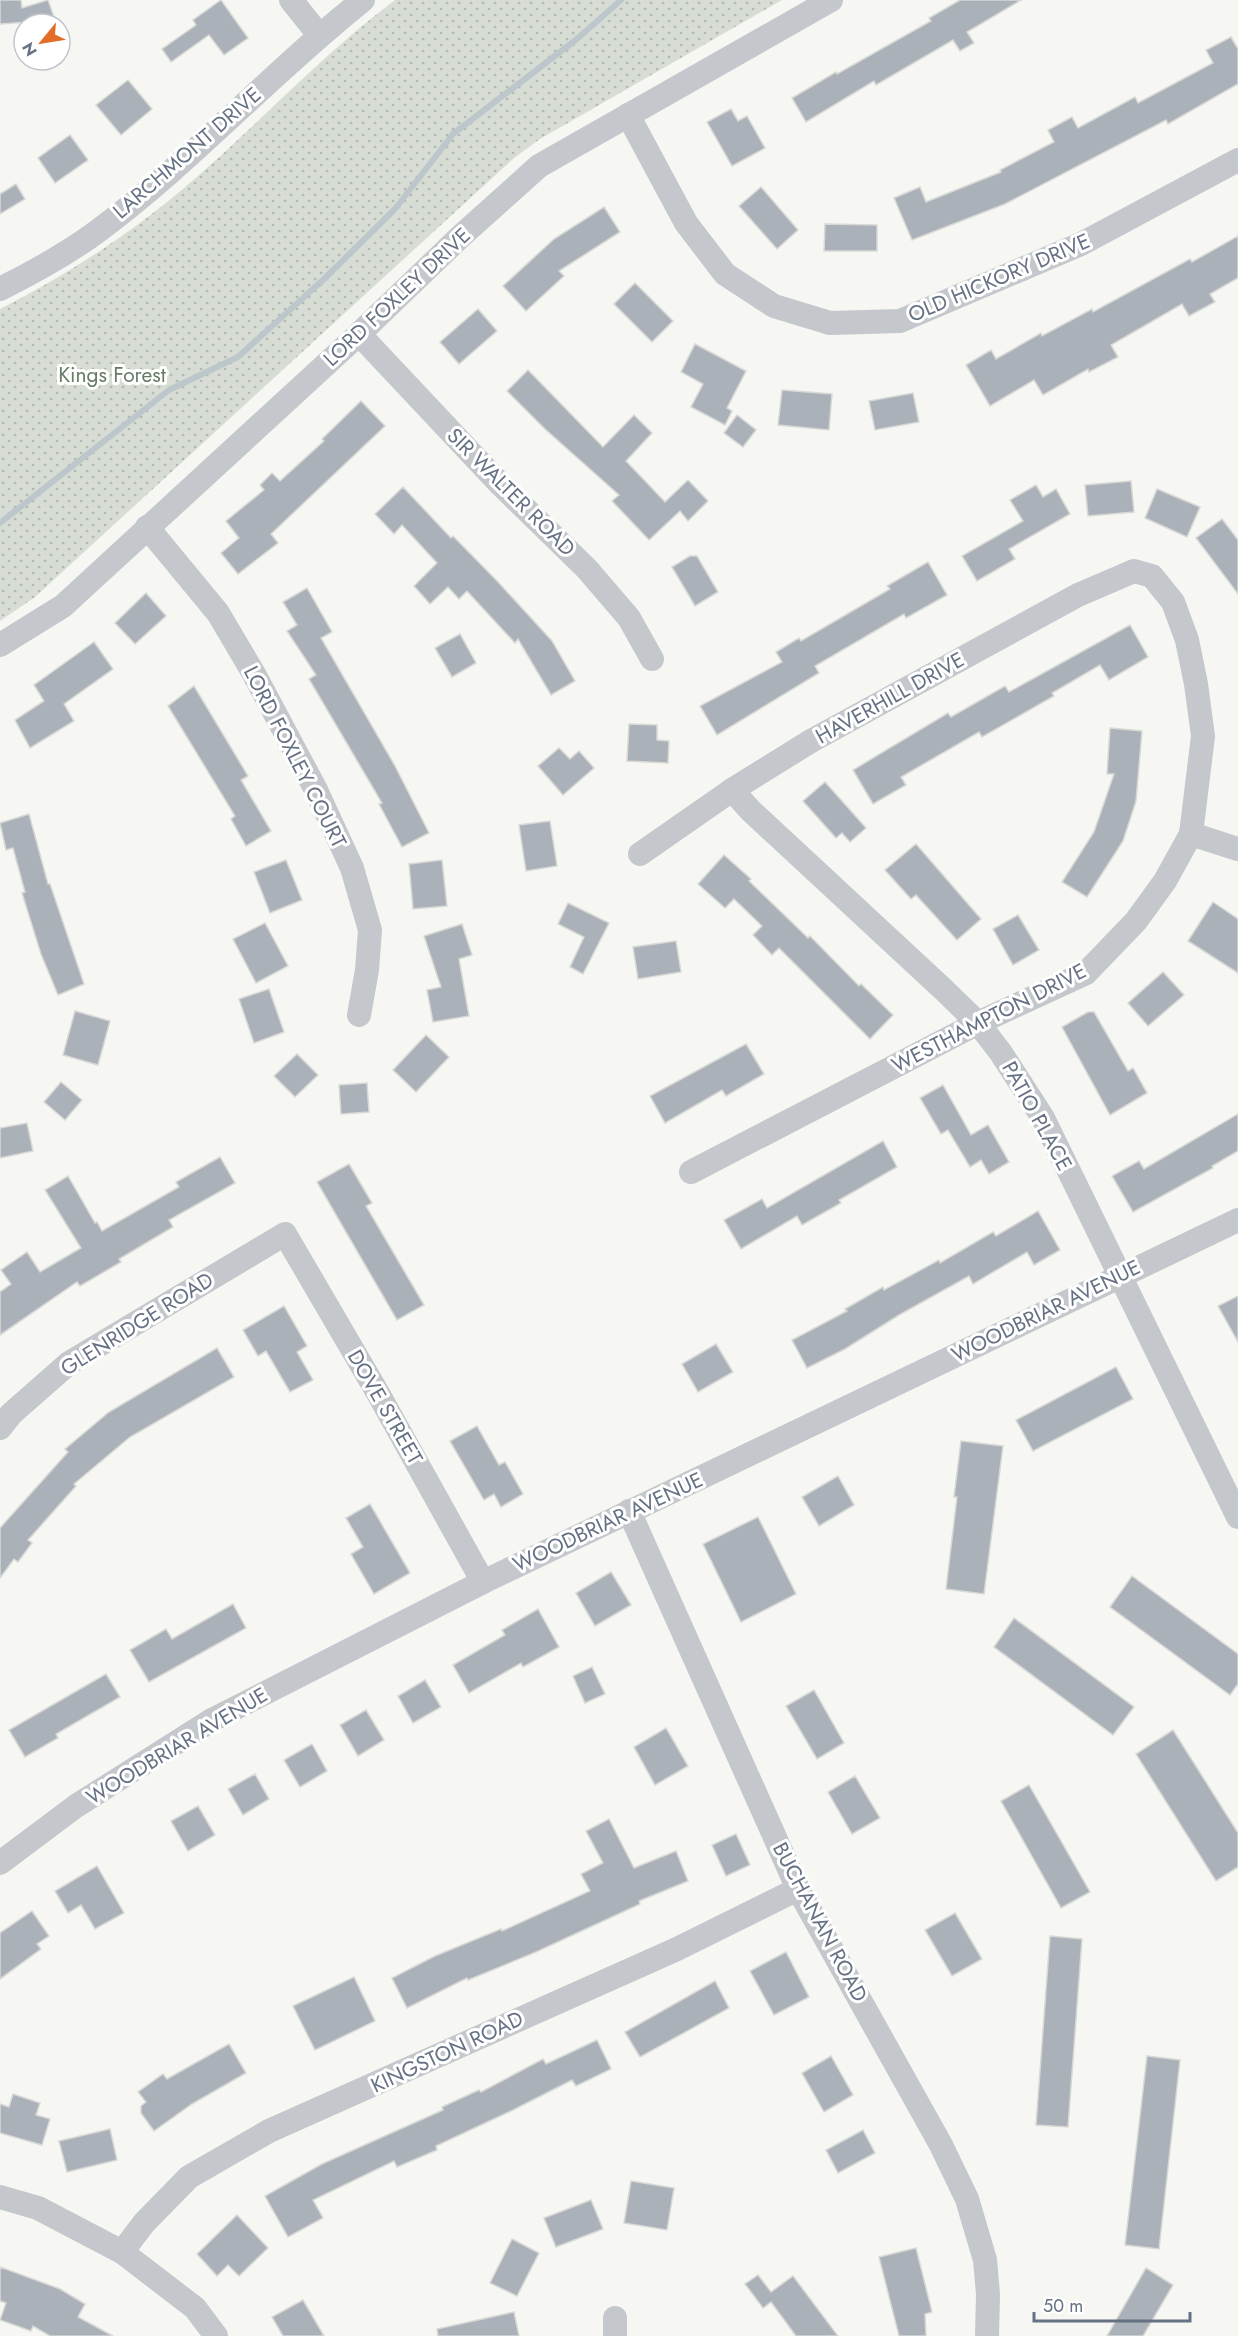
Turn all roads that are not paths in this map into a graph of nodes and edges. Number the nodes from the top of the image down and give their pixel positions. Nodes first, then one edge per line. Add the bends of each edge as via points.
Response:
1 (291, 0) edge
2 (363, 0) edge
3 (831, 0) edge
4 (319, 35) junction
5 (628, 115) junction
6 (1238, 160) edge
7 (0, 289) edge
8 (359, 334) junction
9 (147, 527) junction
10 (1152, 576) joint
11 (0, 645) edge
12 (652, 659) dead end
13 (732, 790) junction
14 (1191, 834) junction
15 (1238, 849) edge
16 (640, 854) dead end
17 (359, 1015) dead end
18 (978, 1023) junction
19 (691, 1172) dead end
20 (1238, 1220) edge
21 (285, 1234) joint
22 (1119, 1276) junction
23 (0, 1428) edge
24 (629, 1511) junction
25 (1238, 1517) edge
26 (483, 1582) junction
27 (0, 1863) edge
28 (798, 1889) junction
29 (0, 2197) edge
30 (122, 2252) junction
31 (216, 2336) edge
32 (987, 2336) edge

1 - 4 street
2 - 4 street, LARCHMONT DRIVE
3 - 5 street, LORD FOXLEY DRIVE
4 - 7 street, LARCHMONT DRIVE via 121,213 40,269
5 - 6 street, OLD HICKORY DRIVE via 686,223 725,274 774,306 830,323 900,321 1081,244
5 - 8 street, LORD FOXLEY DRIVE via 539,166
8 - 9 street, LORD FOXLEY DRIVE
8 - 12 street, SIR WALTER ROAD via 500,484 587,569 629,618
9 - 11 street, LORD FOXLEY DRIVE via 63,606
9 - 17 street, LORD FOXLEY COURT via 218,613 310,779 352,868 370,930
10 - 13 street, HAVERHILL DRIVE via 1134,571 1078,595 811,741
10 - 14 street, WESTHAMPTON DRIVE via 1173,602 1187,640 1196,684 1203,736
13 - 16 street, HAVERHILL DRIVE
13 - 18 street, PATIO PLACE
14 - 15 street
14 - 18 street, WESTHAMPTON DRIVE via 1166,881 1136,921 1086,973
18 - 19 street, WESTHAMPTON DRIVE
18 - 22 street, PATIO PLACE via 1043,1118
20 - 22 street, WOODBRIAR AVENUE
21 - 23 street, GLENRIDGE ROAD via 69,1363
21 - 26 street, DOVE STREET
22 - 24 street, WOODBRIAR AVENUE
22 - 25 street, PATIO PLACE
24 - 26 street, WOODBRIAR AVENUE
24 - 28 street, BUCHANAN ROAD
26 - 27 street, WOODBRIAR AVENUE via 212,1720 76,1806
28 - 30 street, KINGSTON ROAD via 677,1949 269,2131 189,2177
28 - 32 street, BUCHANAN ROAD via 941,2145 967,2199 985,2260
29 - 30 street via 38,2208
30 - 31 street via 195,2308

